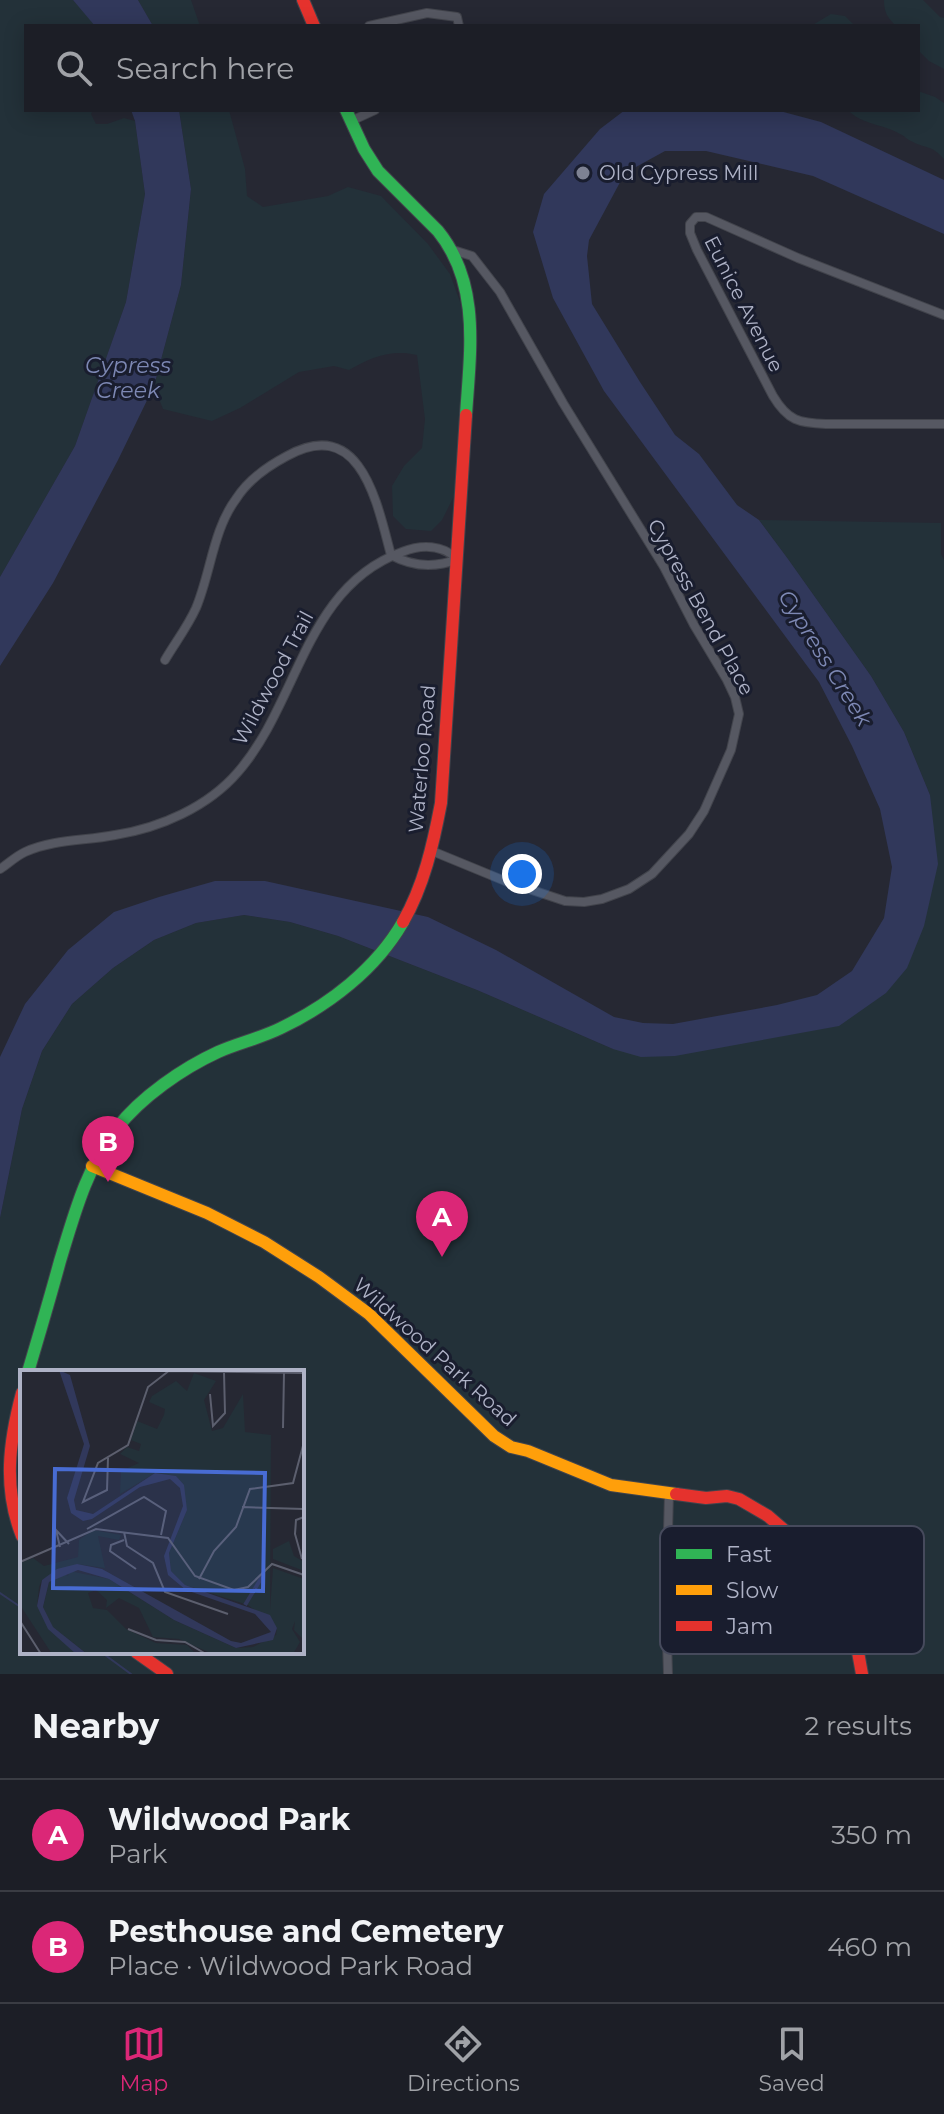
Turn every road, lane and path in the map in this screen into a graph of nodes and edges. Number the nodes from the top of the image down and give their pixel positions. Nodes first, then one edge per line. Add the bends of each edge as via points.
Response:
1 (303, 0) edge
2 (313, 24) edge
3 (378, 24) edge
4 (459, 24) edge
5 (348, 115) edge
6 (453, 250) junction
7 (944, 315) edge
8 (944, 424) edge
9 (391, 555) junction
10 (458, 559) junction
11 (165, 660) dead end
12 (432, 851) junction
13 (0, 869) edge
14 (92, 1166) junction
15 (29, 1370) edge
16 (20, 1400) edge
17 (669, 1494) junction
18 (668, 1526) edge
19 (780, 1526) edge
20 (20, 1531) edge
21 (139, 1654) edge
22 (667, 1654) edge
23 (858, 1654) edge
24 (167, 1674) edge
25 (668, 1674) edge
26 (862, 1674) edge

1 - 2 street
3 - 4 street via 427,13 457,17
5 - 6 street, Waterloo Road via 377,170
6 - 10 street, Waterloo Road via 471,310
6 - 12 street, Cypress Bend Place via 472,256 500,292 664,567 727,680 739,714 731,750 704,811 652,874 629,889 602,899 565,901
7 - 8 street, Eunice Avenue via 706,217 696,217 690,224 697,250 773,396 790,418 826,424
9 - 10 street via 408,564
9 - 10 street, Wildwood Trail via 428,547 447,549
9 - 11 street via 374,497 351,458 328,444 301,448 277,461 236,498 195,609
9 - 13 street, Wildwood Trail via 347,586 324,615 257,746 215,793 146,828 51,844 24,852
10 - 12 street, Waterloo Road via 441,803
12 - 14 street, Waterloo Road via 394,938 361,974 336,996 280,1029 220,1051 167,1081 117,1127
14 - 15 street, Waterloo Road
14 - 17 street, Wildwood Park Road via 207,1213 319,1277 369,1314 511,1447 611,1485
16 - 20 street via 8,1445 7,1476 9,1506
17 - 18 street
17 - 19 street, Wildwood Park Road via 739,1499
21 - 24 street
22 - 25 street
23 - 26 street, Wildwood Park Road

